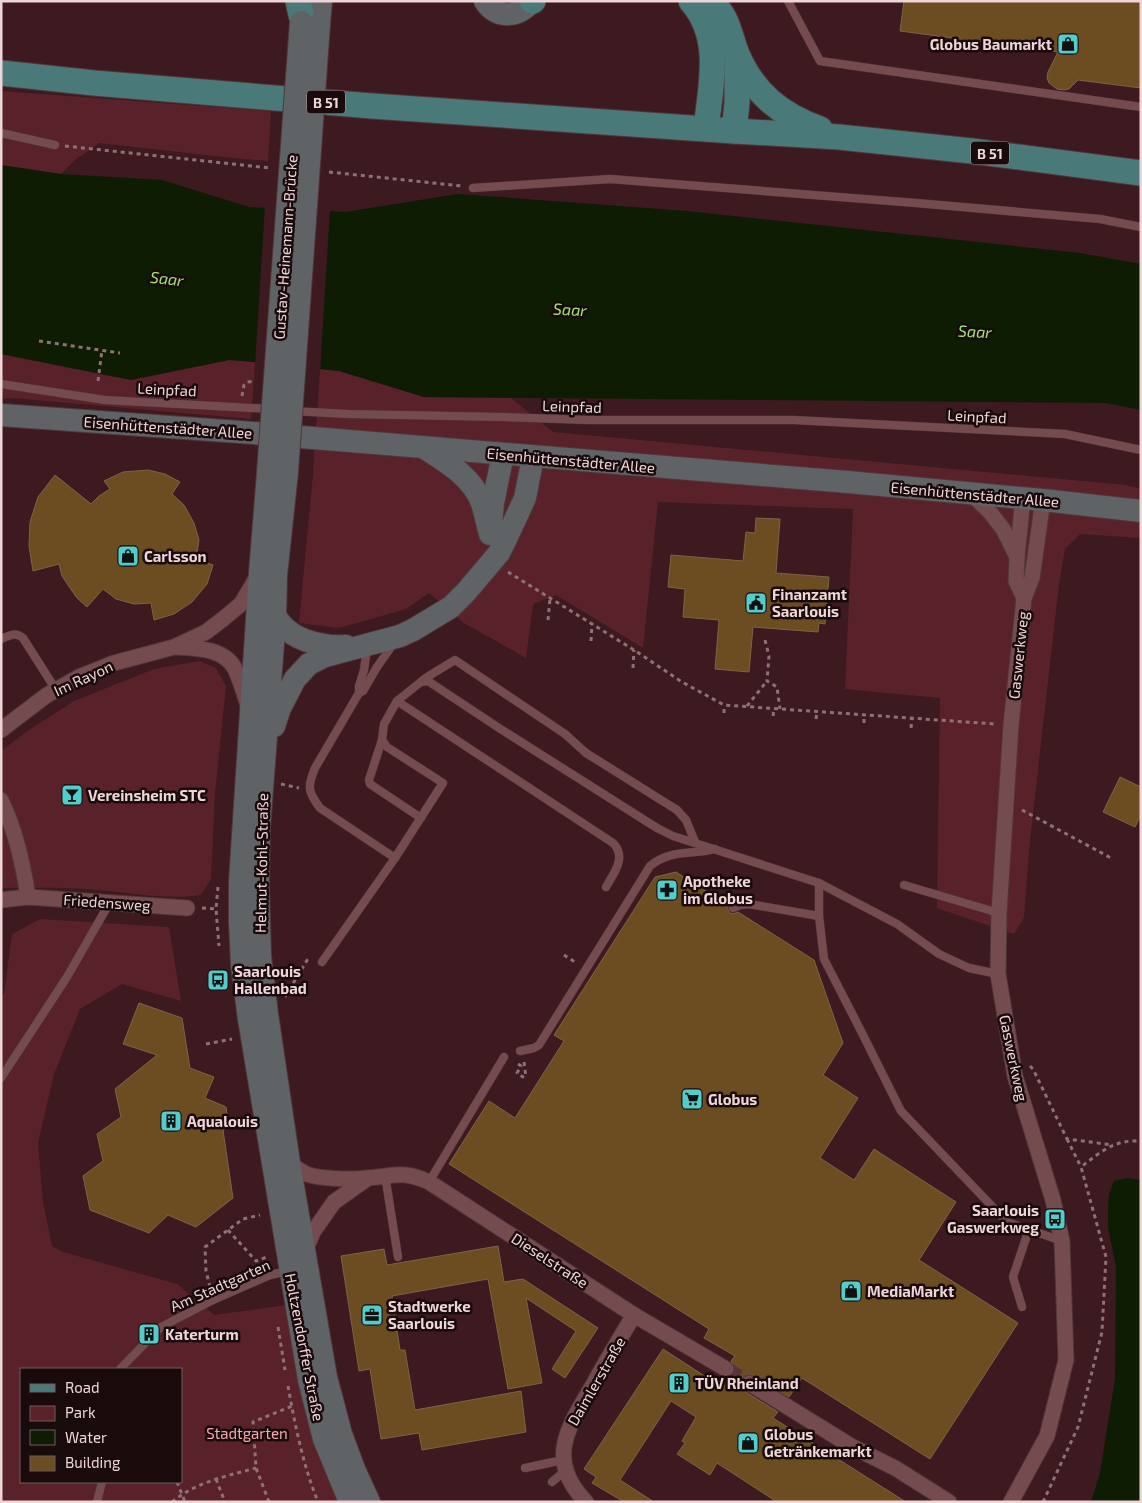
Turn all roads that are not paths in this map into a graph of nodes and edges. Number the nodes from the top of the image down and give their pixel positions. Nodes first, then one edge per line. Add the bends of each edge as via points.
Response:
1 (484, 1) edge
2 (532, 1) edge
3 (691, 1) edge
4 (709, 1) edge
5 (788, 1) edge
6 (311, 10) edge
7 (737, 53) junction
8 (1, 73) edge
9 (1141, 107) edge
10 (706, 128) junction
11 (734, 131) junction
12 (1, 133) edge
13 (840, 136) junction
14 (55, 144) road end
15 (1141, 173) edge
16 (473, 188) road end
17 (1141, 227) edge
18 (1, 384) edge
19 (1, 415) edge
20 (423, 448) junction
21 (1141, 450) edge
22 (503, 454) junction
23 (533, 457) junction
24 (278, 472) junction
25 (970, 493) junction
26 (1033, 499) junction
27 (1141, 511) edge
28 (490, 534) junction
29 (1017, 557) junction
30 (489, 563) junction
31 (260, 573) junction
32 (1024, 598) junction
33 (276, 617) junction
34 (400, 636) junction
35 (1, 639) edge
36 (367, 645) junction
37 (174, 647) junction
38 (421, 682) junction
39 (56, 690) junction
40 (359, 693) junction
41 (397, 701) junction
42 (251, 711) junction
43 (1, 730) edge
44 (382, 740) junction
45 (264, 760) junction
46 (1, 800) edge
47 (421, 818) junction
48 (695, 842) junction
49 (715, 849) junction
50 (395, 858) junction
51 (818, 883) junction
52 (904, 884) dead end
53 (606, 887) dead end
54 (28, 897) junction
55 (1, 900) edge
56 (110, 902) junction
57 (187, 908) dead end
58 (732, 908) dead end
59 (999, 913) junction
60 (819, 916) junction
61 (322, 962) dead end
62 (998, 974) junction
63 (521, 1051) dead end
64 (504, 1057) dead end
65 (1, 1078) edge
66 (289, 1163) junction
67 (385, 1175) junction
68 (368, 1178) junction
69 (429, 1182) junction
70 (282, 1217) joint
71 (1029, 1229) junction
72 (1062, 1241) junction
73 (305, 1251) junction
74 (398, 1257) dead end
75 (291, 1271) junction
76 (1022, 1307) dead end
77 (634, 1315) junction
78 (121, 1368) edge
79 (726, 1369) tunnel mouth
80 (748, 1383) tunnel mouth
81 (565, 1465) junction
82 (526, 1468) dead end
83 (552, 1482) dead end
84 (102, 1483) edge
85 (97, 1502) edge
86 (350, 1502) edge
87 (369, 1502) edge
88 (586, 1502) edge
89 (949, 1502) edge
90 (1011, 1502) edge

1 - 2 street via 494,11 510,15 526,8
3 - 10 main road via 706,23 711,39 712,81
4 - 7 main road via 724,17
5 - 9 lane via 820,61
6 - 24 street, Gustav-Heinemann-Brücke, bridge
7 - 11 main road
7 - 13 main road via 762,93 780,110 802,123
8 - 10 main road, B 51 via 372,106
10 - 11 main road, B 51
11 - 13 main road, B 51
12 - 14 lane
13 - 15 main road, B 51
16 - 17 lane via 610,179 916,202 1100,219
18 - 21 lane, Leinpfad via 104,400 348,414 588,420 793,420 1065,434
19 - 20 street, Eisenhüttenstädter Allee
20 - 22 street, Eisenhüttenstädter Allee
20 - 28 street via 469,481 481,502
22 - 23 street, Eisenhüttenstädter Allee
22 - 28 street
23 - 25 street, Eisenhüttenstädter Allee
23 - 30 street via 525,498 507,537
24 - 31 street, Helmut-Kohl-Straße
24 - 33 street, Helmut-Kohl-Straße
25 - 26 street, Eisenhüttenstädter Allee
25 - 29 street, Gaswerkweg via 1003,529
26 - 27 street, Eisenhüttenstädter Allee
26 - 29 street, Gaswerkweg
26 - 32 street, Gaswerkweg via 1032,578
28 - 30 street
29 - 32 street, Gaswerkweg via 1016,581
30 - 34 street via 451,607
31 - 37 street, Im Rayon via 241,604 224,619 206,632
31 - 42 street, Helmut-Kohl-Straße
32 - 59 street, Gaswerkweg via 1011,725
33 - 36 street via 286,629 307,641 332,647
33 - 45 street, Helmut-Kohl-Straße
34 - 36 street
34 - 40 lane
35 - 39 lane via 12,634 20,635
36 - 40 lane
36 - 45 street via 325,656 309,664 295,679 280,708
37 - 39 street, Im Rayon via 114,663
37 - 42 street, Im Rayon via 203,649 226,658 235,669
38 - 41 lane
38 - 48 lane via 428,681 657,828
38 - 48 lane via 451,662 459,662 565,734 586,753 677,810 686,820
39 - 43 street, Im Rayon
40 - 50 lane via 315,768 310,790 320,808
41 - 44 lane via 384,724
41 - 53 lane via 613,843 618,850 619,861
42 - 70 street, Helmut-Kohl-Straße via 240,882 242,965
44 - 47 lane via 370,784
44 - 47 lane via 387,747 443,783
45 - 66 street, Helmut-Kohl-Straße via 259,829 260,956
46 - 54 street via 18,842
47 - 50 lane
48 - 49 lane
49 - 51 lane
49 - 63 lane via 673,854 658,859 650,866 539,1045
50 - 61 lane
51 - 60 lane
51 - 62 lane via 897,924 939,954 969,968
52 - 59 lane
54 - 55 street, Friedensweg
54 - 56 street, Friedensweg
56 - 57 street, Friedensweg
56 - 65 lane via 67,977
58 - 60 lane via 749,904
59 - 62 street, Gaswerkweg
60 - 71 lane via 824,959 901,1111 1007,1222
62 - 72 street, Gaswerkweg via 1016,1076 1054,1200
64 - 69 lane
66 - 68 street, Dieselstraße via 305,1173 326,1178
66 - 73 street, Helmut-Kohl-Straße
67 - 68 street, Dieselstraße
67 - 69 street, Dieselstraße via 416,1176
67 - 74 lane
68 - 73 street, Dieselstraße via 334,1202 313,1232
69 - 77 street, Dieselstraße
70 - 75 street, Holtzendorffer Straße
71 - 72 lane
71 - 76 lane via 1012,1277
72 - 90 street, Gaswerkweg via 1066,1360 1048,1436
73 - 87 street, Holtzendorffer Straße via 326,1377 341,1434
75 - 78 lane, Am Stadtgarten via 270,1275 161,1327
75 - 86 street, Holtzendorffer Straße via 311,1389 324,1439
77 - 79 street, Dieselstraße
77 - 81 street, Daimlerstraße via 571,1422 565,1439
80 - 89 street
81 - 82 lane
81 - 83 lane
81 - 88 street via 574,1489
84 - 85 lane

